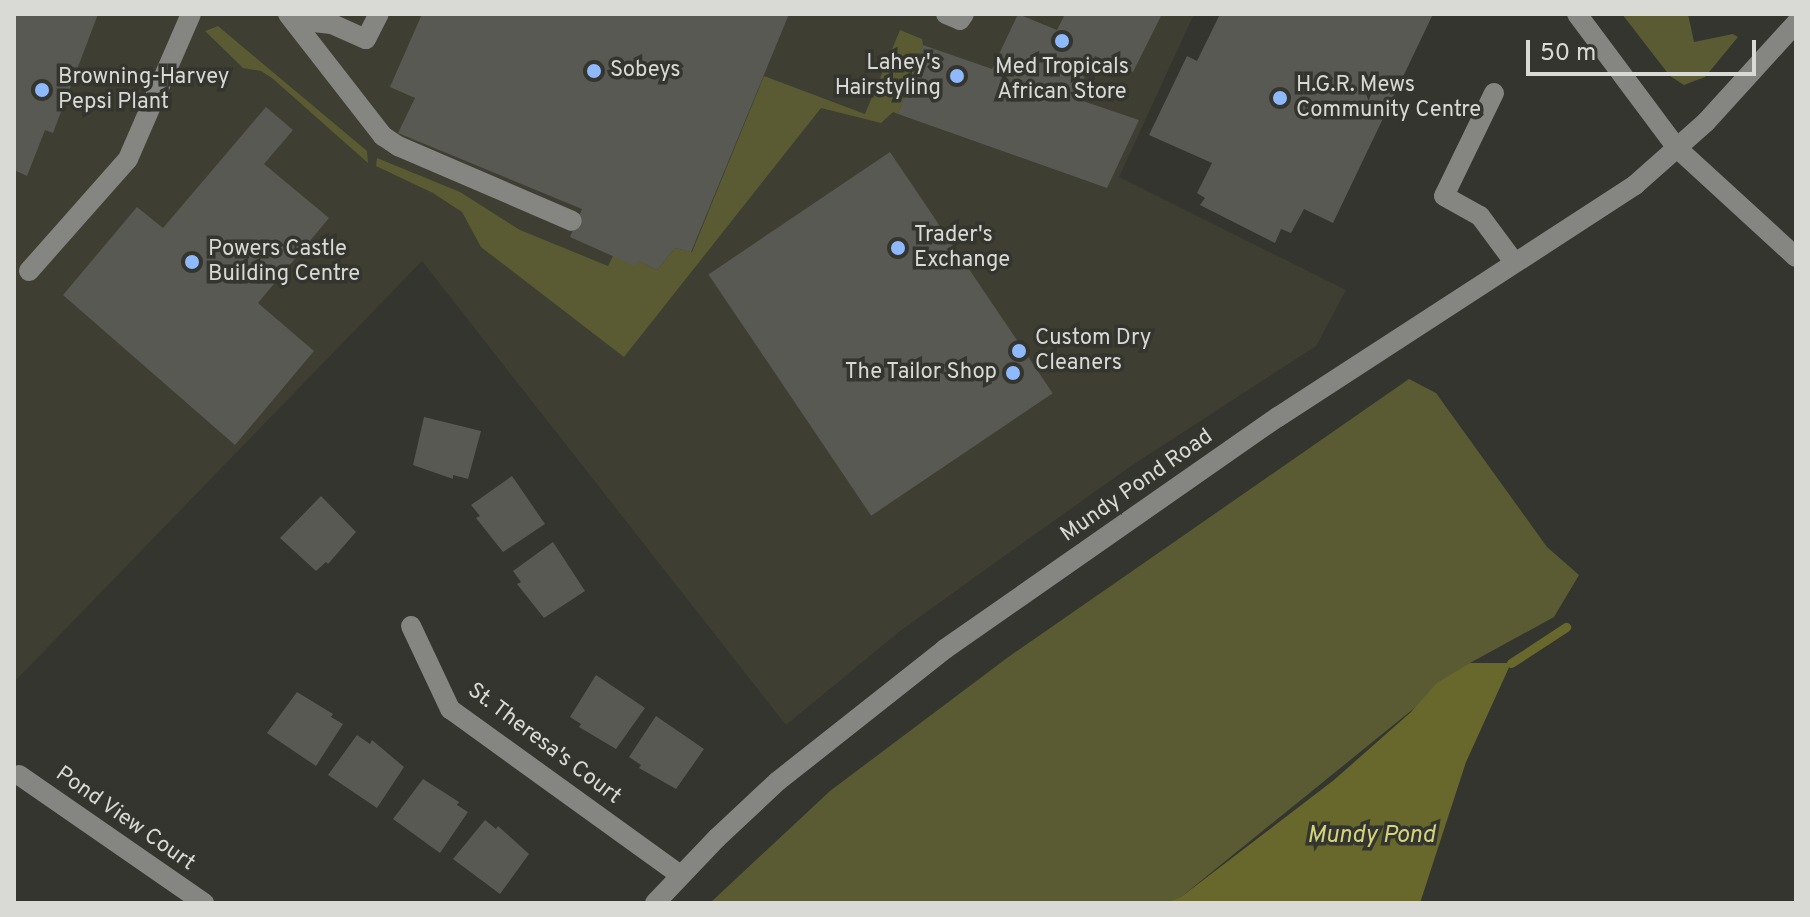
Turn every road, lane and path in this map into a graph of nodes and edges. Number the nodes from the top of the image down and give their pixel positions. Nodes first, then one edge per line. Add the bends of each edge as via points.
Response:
1 (191, 14) edge
2 (379, 14) edge
3 (946, 14) edge
4 (964, 14) edge
5 (1577, 14) edge
6 (292, 16) edge
7 (1796, 23) edge
8 (1494, 93) dead end
9 (1677, 148) junction
10 (572, 221) dead end
11 (1796, 257) edge
12 (1514, 262) junction
13 (29, 271) dead end
14 (411, 626) dead end
15 (19, 775) dead end
16 (680, 875) junction
17 (204, 903) edge
18 (655, 903) edge

1 - 13 street via 128,159
2 - 6 street via 366,39 332,24
3 - 4 street via 960,20
5 - 9 street
6 - 10 street via 383,136
7 - 9 street, Mundy Pond Road
8 - 12 street via 1444,196 1480,216
9 - 11 street
9 - 12 street, Mundy Pond Road via 1635,185
12 - 16 street, Mundy Pond Road via 1278,417 945,649 778,781
14 - 16 street, St. Theresa's Court via 450,709
15 - 17 street, Pond View Court
16 - 18 street, Mundy Pond Road

